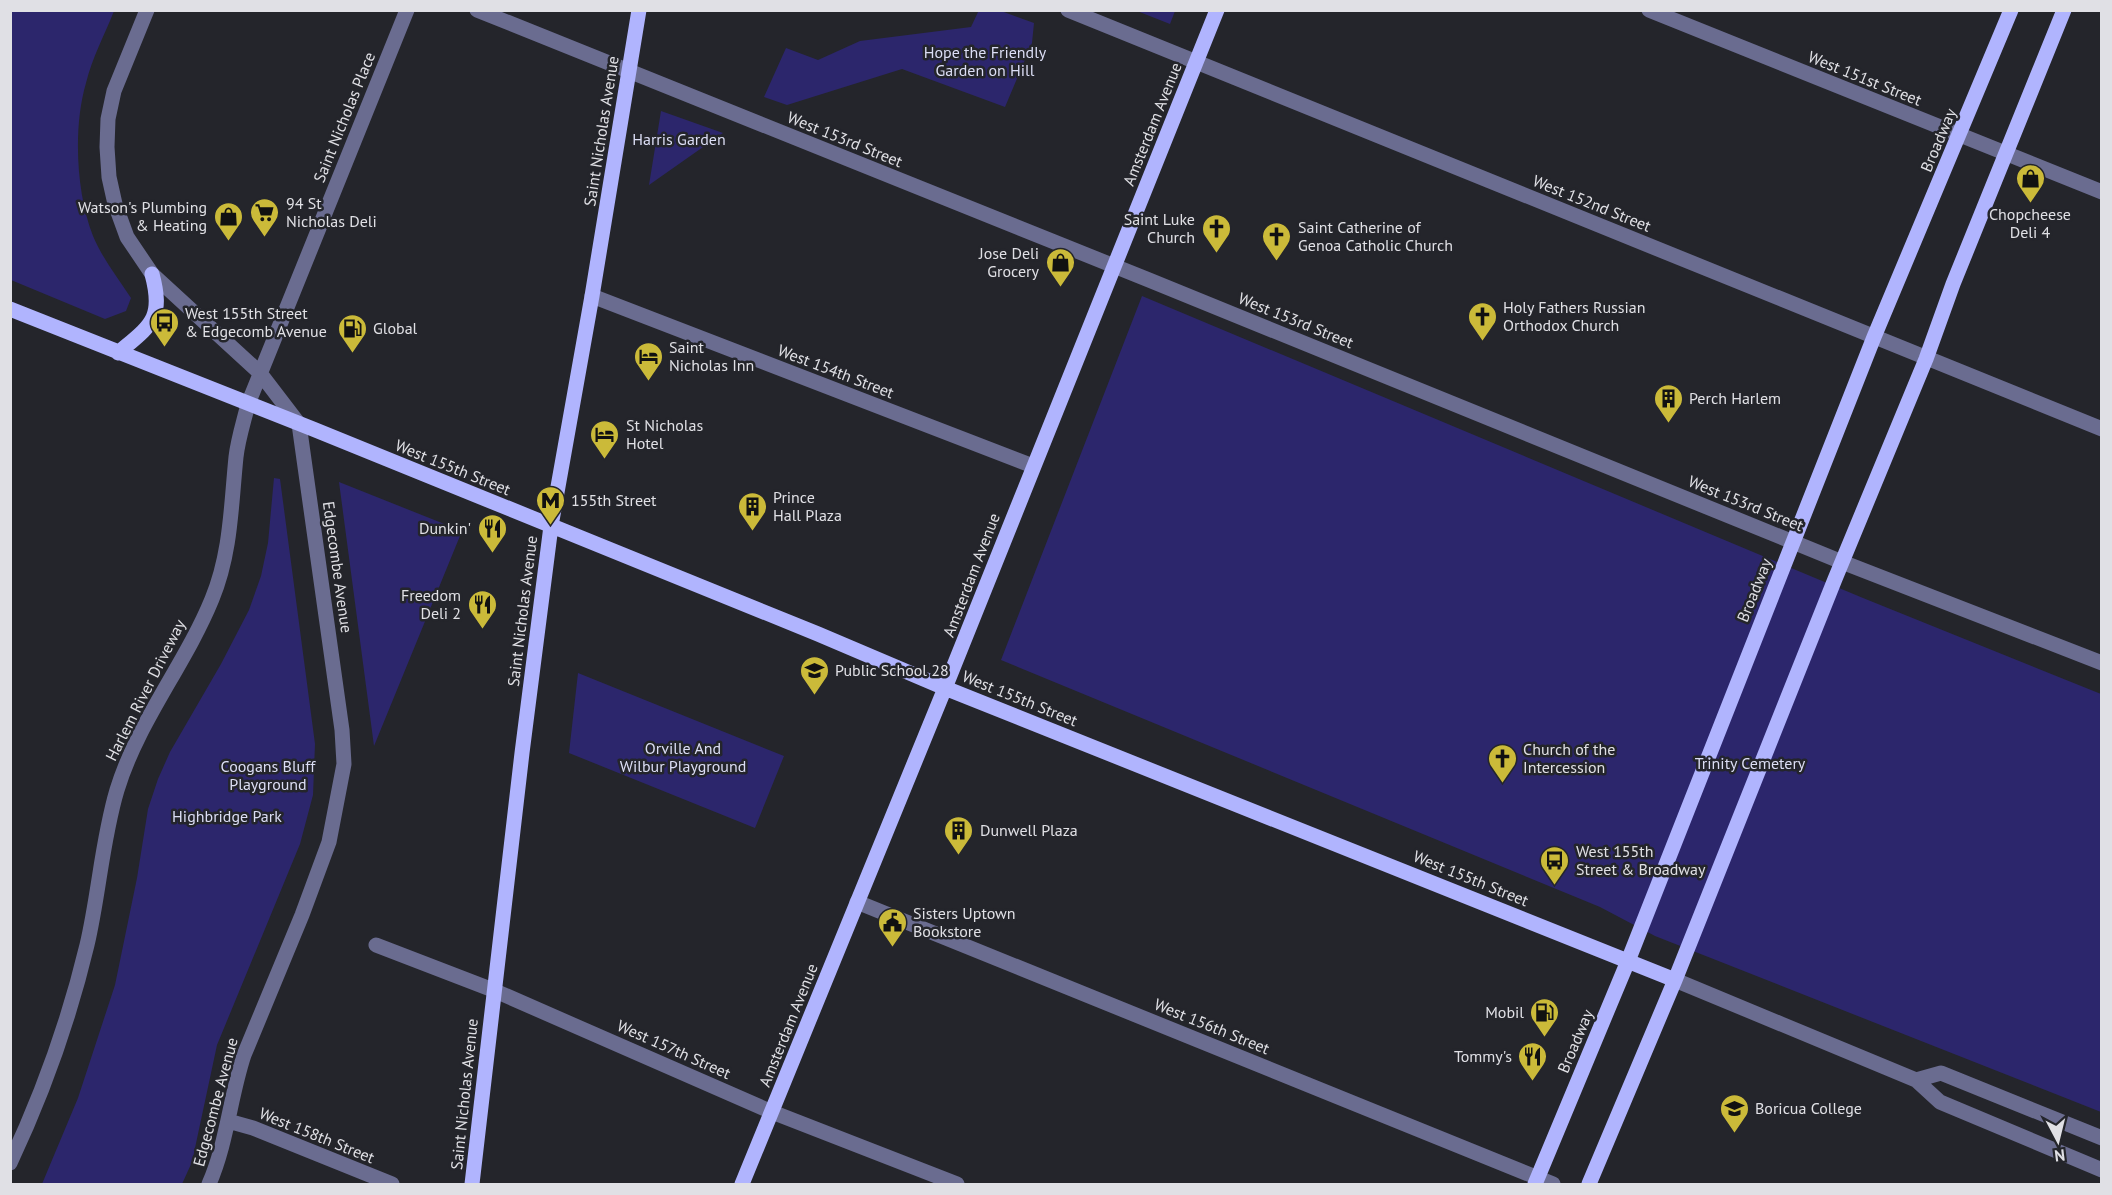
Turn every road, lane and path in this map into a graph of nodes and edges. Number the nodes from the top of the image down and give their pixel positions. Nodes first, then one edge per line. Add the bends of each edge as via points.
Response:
1 (147, 10) edge
2 (407, 10) edge
3 (477, 10) edge
4 (639, 10) edge
5 (1068, 10) edge
6 (1217, 10) edge
7 (1649, 10) edge
8 (2011, 10) edge
9 (2064, 10) edge
10 (1196, 62) junction
11 (629, 72) junction
12 (1960, 135) junction
13 (2006, 153) junction
14 (2102, 192) edge
15 (1114, 266) junction
16 (152, 274) junction
17 (592, 296) junction
18 (10, 310) edge
19 (66, 334) dead end
20 (1874, 337) junction
21 (118, 353) junction
22 (1926, 359) junction
23 (260, 373) junction
24 (248, 404) junction
25 (299, 424) junction
26 (2102, 429) edge
27 (1033, 466) junction
28 (551, 526) junction
29 (1793, 542) junction
30 (1842, 562) junction
31 (2102, 663) edge
32 (945, 688) junction
33 (857, 902) junction
34 (376, 945) dead end
35 (1628, 961) junction
36 (1675, 980) junction
37 (493, 990) junction
38 (1916, 1080) junction
39 (772, 1112) junction
40 (228, 1121) junction
41 (2102, 1138) edge
42 (10, 1163) edge
43 (2102, 1170) edge
44 (1537, 1181) edge
45 (209, 1185) edge
46 (392, 1185) edge
47 (472, 1185) edge
48 (742, 1185) edge
49 (957, 1185) edge
50 (1553, 1185) edge
51 (1589, 1185) edge

1 - 16 street, Edgecombe Avenue via 114,91 107,147 115,204 128,237
2 - 23 street, Saint Nicholas Place
3 - 11 street, West 153rd Street
4 - 11 main road, Saint Nicholas Avenue
5 - 10 street, West 152nd Street
6 - 10 main road, Amsterdam Avenue
7 - 12 street, West 151st Street
8 - 12 main road, Broadway
9 - 13 main road
10 - 15 main road, Amsterdam Avenue
10 - 20 street, West 152nd Street
11 - 15 street, West 153rd Street
11 - 17 main road, Saint Nicholas Avenue
12 - 13 street, West 151st Street
12 - 20 main road, Broadway
13 - 14 street, West 151st Street
13 - 22 main road
15 - 27 main road, Amsterdam Avenue
15 - 29 street, West 153rd Street
16 - 21 main road via 158,295 151,324
16 - 23 street, Edgecombe Avenue
17 - 27 street, West 154th Street
17 - 28 main road, Saint Nicholas Avenue
18 - 19 street
18 - 21 main road, West 155th Street
20 - 22 street, West 152nd Street
20 - 29 main road, Broadway
21 - 24 main road, West 155th Street
22 - 26 street, West 152nd Street
22 - 30 main road
23 - 24 street, Saint Nicholas Place
23 - 25 street, Edgecombe Avenue
24 - 25 main road, West 155th Street
24 - 42 street, Harlem River Driveway via 236,456 223,568 207,609 123,771 73,996 45,1081
25 - 28 main road, West 155th Street
25 - 40 street, Edgecombe Avenue via 337,688 344,764 329,842 237,1074
27 - 32 main road, Amsterdam Avenue
28 - 32 main road, West 155th Street
28 - 37 main road, Saint Nicholas Avenue
29 - 30 street, West 153rd Street
29 - 35 main road, Broadway
30 - 31 street, West 153rd Street
30 - 36 main road
32 - 33 main road, Amsterdam Avenue
32 - 35 main road, West 155th Street
33 - 39 main road, Amsterdam Avenue
33 - 44 street, West 156th Street
34 - 37 street, West 157th Street
35 - 36 main road, West 155th Street
35 - 44 main road, Broadway
36 - 38 street, West 155th Street
36 - 51 main road
37 - 39 street, West 157th Street
37 - 47 main road, Saint Nicholas Avenue
38 - 41 street via 1941,1073
38 - 43 street, West 155th Street via 1940,1102
39 - 48 main road, Amsterdam Avenue
39 - 49 street, West 157th Street
40 - 45 street, Edgecombe Avenue
40 - 46 street, West 158th Street
44 - 50 street, West 156th Street

